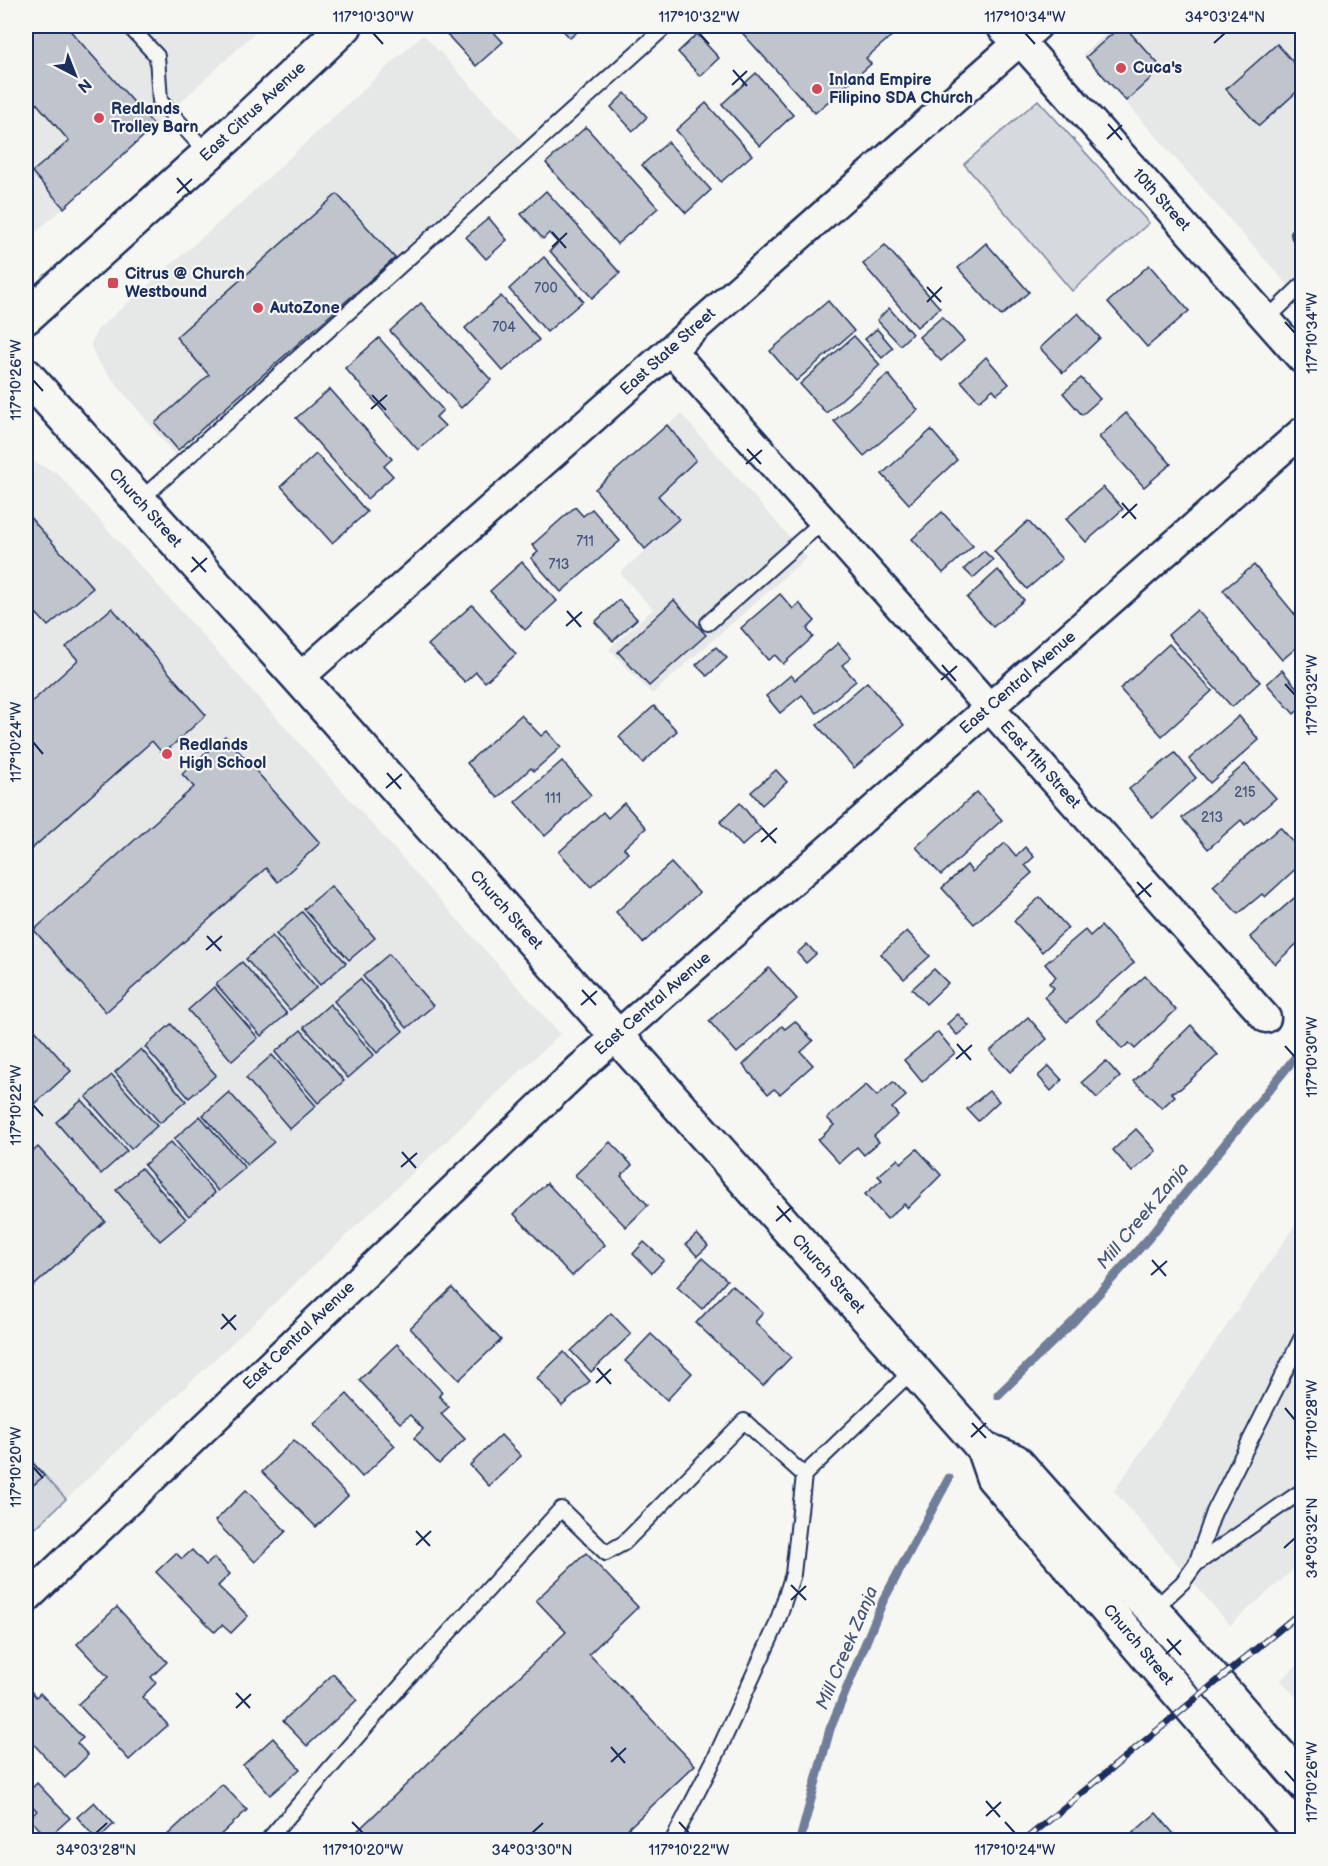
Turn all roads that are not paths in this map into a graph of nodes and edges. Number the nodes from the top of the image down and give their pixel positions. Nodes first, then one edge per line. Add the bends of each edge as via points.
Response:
1 (129, 26) edge
2 (345, 26) edge
3 (666, 26) edge
4 (1020, 31) edge
5 (208, 153) junction
6 (1302, 285) edge
7 (26, 316) edge
8 (1267, 319) junction
9 (671, 350) junction
10 (1302, 359) edge
11 (26, 375) edge
12 (1302, 432) edge
13 (139, 501) junction
14 (822, 522) junction
15 (708, 623) dead end
16 (300, 678) junction
17 (990, 708) junction
18 (1266, 1018) dead end
19 (617, 1035) junction
20 (1302, 1336) edge
21 (914, 1370) junction
22 (983, 1448) junction
23 (804, 1475) junction
24 (1302, 1491) edge
25 (1196, 1564) junction
26 (26, 1599) edge
27 (1153, 1610) junction
28 (1302, 1781) edge
29 (1302, 1836) edge
30 (268, 1840) edge
31 (674, 1840) edge

1 - 5 lane via 157,56 160,101
2 - 5 street, East Citrus Avenue
3 - 13 lane
4 - 8 street, 10th Street
4 - 9 street, East State Street
5 - 7 street, East Citrus Avenue
6 - 8 lane
8 - 10 street, 10th Street
9 - 14 street, East 11th Street
9 - 16 street, East State Street
11 - 13 street, Church Street
12 - 17 street, East Central Avenue
13 - 16 street, Church Street
14 - 15 lane
14 - 17 street, East 11th Street
16 - 19 street, Church Street
17 - 18 street, East 11th Street
17 - 19 street, East Central Avenue
19 - 21 street, Church Street
19 - 26 street, East Central Avenue
20 - 25 lane via 1214,1512
21 - 22 street, Church Street
21 - 23 lane
22 - 27 street, Church Street via 1015,1461
22 - 29 street, Church Street via 993,1477
23 - 30 lane via 744,1421 624,1543 606,1553 561,1509
23 - 31 lane via 793,1574 776,1626
24 - 25 lane
25 - 27 lane
27 - 28 street, Church Street

